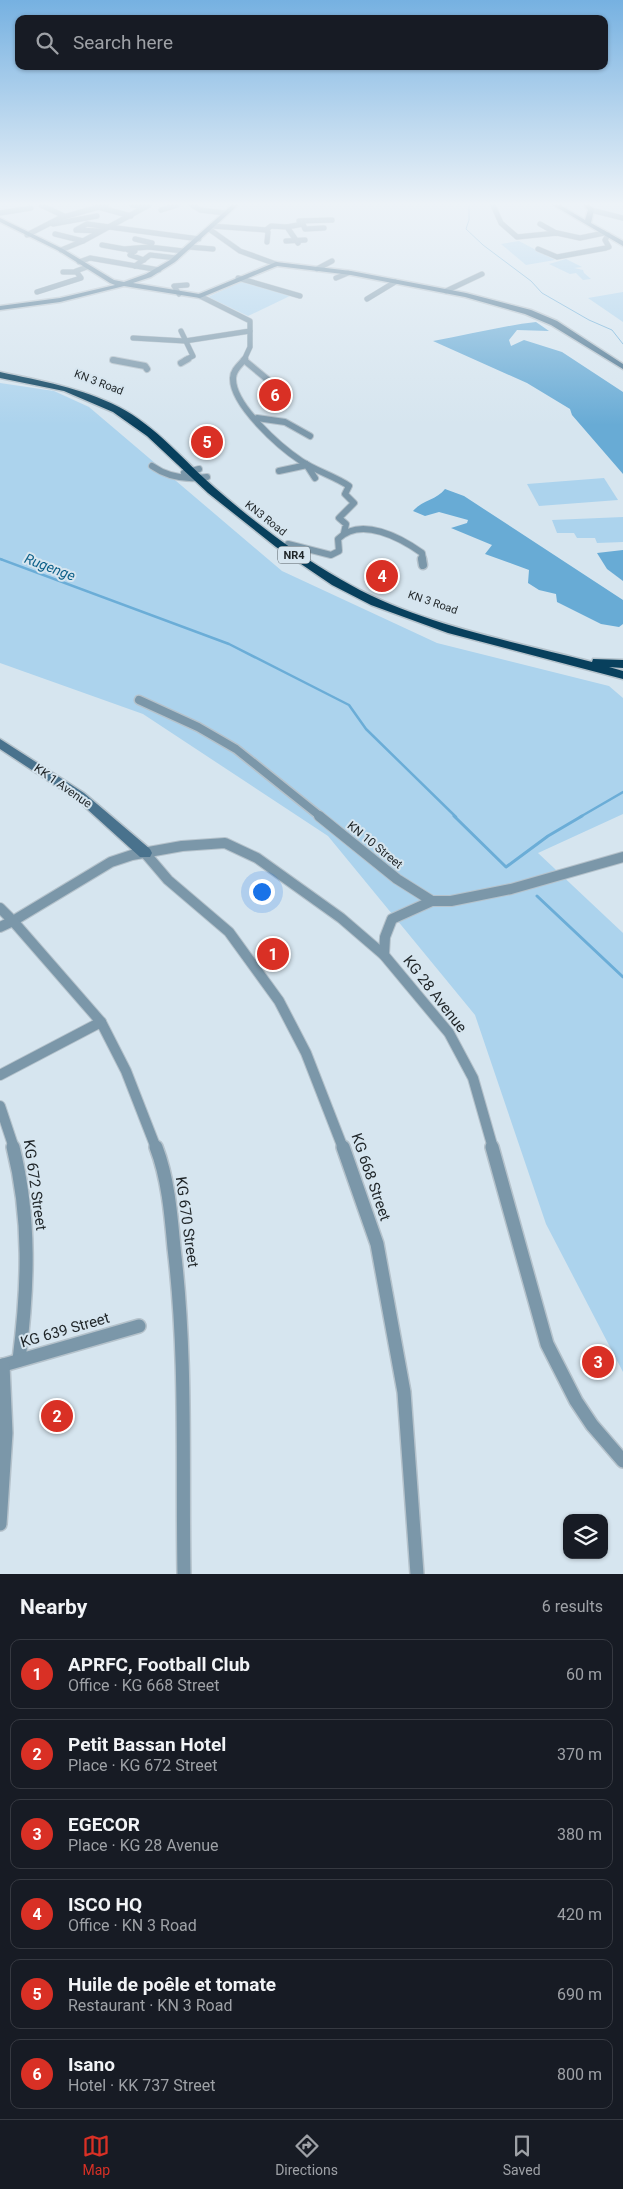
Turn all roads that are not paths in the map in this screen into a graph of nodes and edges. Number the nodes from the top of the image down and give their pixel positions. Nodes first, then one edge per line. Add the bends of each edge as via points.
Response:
1 (80, 278) edge
2 (106, 278) edge
3 (137, 278) edge
4 (237, 278) edge
5 (240, 278) edge
6 (376, 278) edge
7 (473, 278) edge
8 (395, 282) junction
9 (125, 283) junction
10 (188, 286) dead end
11 (446, 291) junction
12 (37, 292) dead end
13 (179, 294) junction
14 (200, 296) junction
15 (300, 296) dead end
16 (367, 299) dead end
17 (0, 308) edge
18 (181, 331) dead end
19 (250, 331) junction
20 (133, 338) dead end
21 (184, 340) junction
22 (113, 360) dead end
23 (244, 360) junction
24 (181, 363) dead end
25 (623, 367) edge
26 (147, 369) dead end
27 (0, 373) edge
28 (282, 386) dead end
29 (256, 418) junction
30 (310, 436) dead end
31 (306, 465) junction
32 (152, 466) dead end
33 (279, 471) dead end
34 (167, 473) junction
35 (195, 473) junction
36 (315, 478) dead end
37 (344, 533) junction
38 (288, 544) junction
39 (423, 565) dead end
40 (623, 664) edge
41 (596, 665) junction
42 (623, 668) edge
43 (623, 675) edge
44 (623, 681) edge
45 (139, 700) dead end
46 (0, 743) edge
47 (145, 853) junction
48 (623, 856) edge
49 (432, 901) junction
50 (0, 908) edge
51 (13, 921) junction
52 (0, 927) edge
53 (384, 955) junction
54 (101, 1022) junction
55 (0, 1075) edge
56 (0, 1106) edge
57 (139, 1326) dead end
58 (19, 1360) junction
59 (1, 1366) edge
60 (623, 1461) edge
61 (0, 1524) edge
62 (184, 1574) edge
63 (417, 1574) edge

1 - 12 street
2 - 9 main road
3 - 9 main road
4 - 14 main road
5 - 15 street
6 - 8 main road
7 - 11 street
8 - 11 main road
8 - 16 street
9 - 13 main road
9 - 17 main road via 32,305
10 - 13 street via 174,286
11 - 25 main road via 509,306 554,323
13 - 14 main road
14 - 19 street via 250,320
18 - 21 street
19 - 21 street
19 - 23 street via 251,342
20 - 21 street
21 - 24 street via 193,356
22 - 26 street
23 - 28 street via 271,384
23 - 29 street via 233,372 233,388
27 - 35 highway, KN 3 Road / NR4 via 67,384 122,405 157,430
29 - 30 street via 281,419
29 - 31 street
31 - 33 street
31 - 36 street
31 - 37 street via 349,486 345,494 354,503 339,518 346,524
32 - 34 street
34 - 35 highway
34 - 35 street via 173,478
35 - 38 highway, KN 3 Road / NR4
35 - 41 highway, KN3 Road / NR4 via 280,545 336,582 375,602 453,630
37 - 38 street via 338,539 339,551 334,555
37 - 39 street via 361,530 393,535 422,553
38 - 41 highway, KN 3 Road / NR4 via 363,590 397,604 460,626
40 - 41 highway
41 - 42 highway, KN 3 Road / NR4
41 - 43 highway, KN3 Road / NR4
41 - 44 highway
45 - 49 street, KN 10 Street via 198,727 236,749 398,879
46 - 47 main road, KK 1 Avenue via 80,796
47 - 51 street, KG 28 Avenue via 111,862
47 - 53 street, KG 28 Avenue via 214,843 240,849 303,889
47 - 63 street, KG 668 Street via 168,880 229,932 246,953 278,1001 306,1053 336,1127 378,1244 404,1392
48 - 49 street via 511,889 451,901
49 - 53 street via 392,918 385,937
50 - 51 street
51 - 52 street, KG 28 Avenue
51 - 54 street, KG 670 Street
53 - 60 street, KG 28 Avenue via 449,1034 473,1078 547,1344 586,1418
54 - 55 street
54 - 62 street, KG 670 Street via 126,1071 161,1161 171,1217 180,1297
56 - 58 street, KG 672 Street via 11,1134 26,1218 26,1293
57 - 58 street, KG 639 Street
58 - 59 street, KG 639 Street
59 - 61 street via 6,1433

